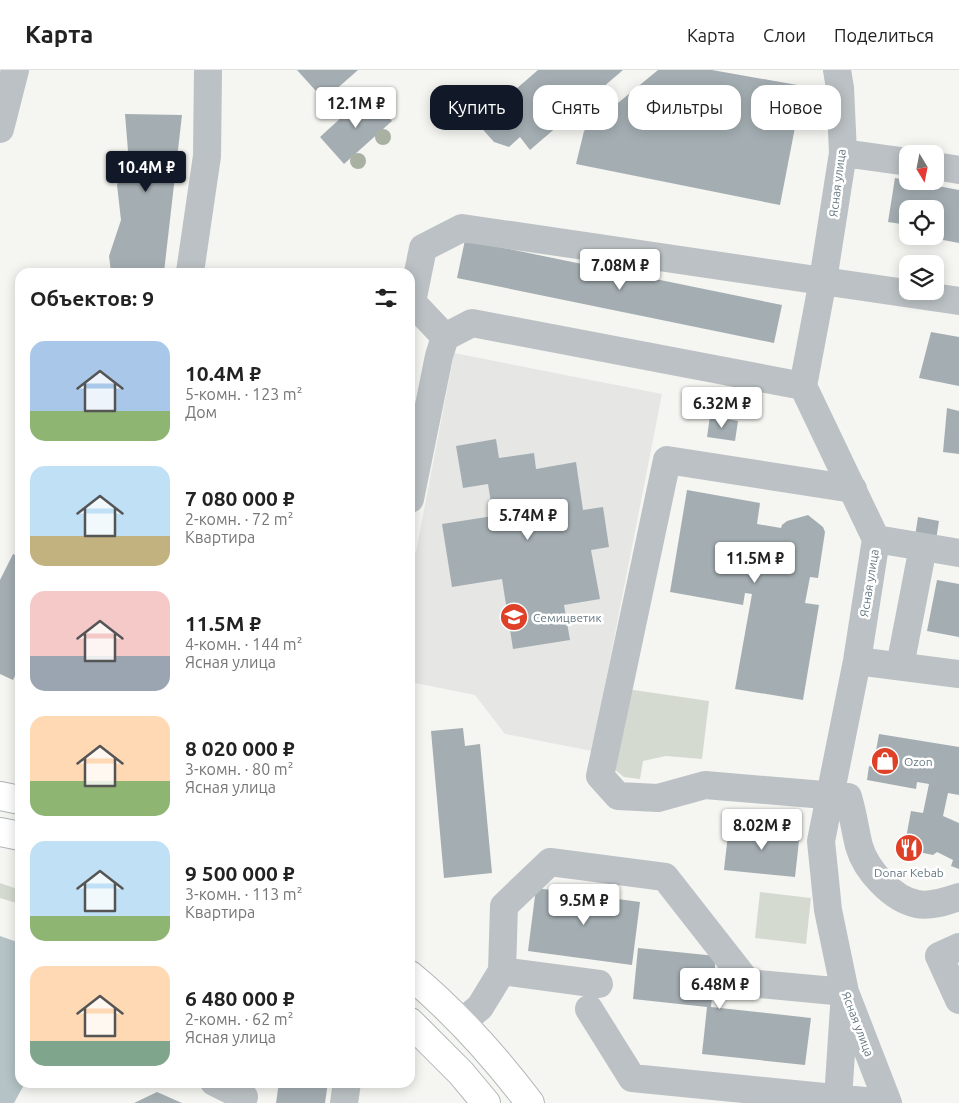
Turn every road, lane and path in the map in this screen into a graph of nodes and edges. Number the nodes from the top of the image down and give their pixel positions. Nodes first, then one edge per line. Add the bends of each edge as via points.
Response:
1 (15, 70) edge
2 (208, 70) edge
3 (837, 70) edge
4 (0, 129) edge
5 (843, 153) junction
6 (899, 161) edge
7 (944, 168) edge
8 (959, 170) edge
9 (191, 268) edge
10 (824, 280) junction
11 (415, 284) edge
12 (959, 301) edge
13 (415, 306) edge
14 (445, 337) junction
15 (803, 386) junction
16 (415, 474) edge
17 (853, 489) junction
18 (876, 539) junction
19 (923, 547) junction
20 (959, 553) edge
21 (857, 661) junction
22 (900, 666) junction
23 (959, 674) edge
24 (829, 795) junction
25 (0, 796) edge
26 (15, 799) edge
27 (0, 832) edge
28 (15, 835) edge
29 (959, 897) edge
30 (959, 947) edge
31 (502, 971) junction
32 (415, 980) edge
33 (599, 984) dead end
34 (845, 992) junction
35 (959, 1000) edge
36 (589, 1009) dead end
37 (462, 1023) junction
38 (415, 1027) edge
39 (230, 1088) edge
40 (347, 1088) edge
41 (245, 1094) edge
42 (838, 1099) junction
43 (344, 1103) edge
44 (486, 1103) edge
45 (530, 1103) edge
46 (886, 1103) edge

1 - 4 street
2 - 9 street via 207,156
3 - 5 street, Ясная улица
5 - 6 street
5 - 10 street, Ясная улица
7 - 8 street
10 - 11 street via 462,228 423,248
10 - 12 street
10 - 15 street, Ясная улица
13 - 14 street
14 - 15 street via 472,323
14 - 16 street
15 - 17 street, Ясная улица
17 - 18 street, Ясная улица
17 - 24 street via 667,460 600,776 618,796 658,798 705,785
18 - 19 street
18 - 21 street, Ясная улица
19 - 20 street
19 - 22 street
21 - 22 street
21 - 24 street, Ясная улица
22 - 23 street
24 - 29 street via 848,797 859,846 868,868 880,882 917,904 939,903
24 - 34 street, Ясная улица via 822,841 828,910
25 - 26 main road
27 - 28 main road
30 - 35 street via 939,956
31 - 33 street
31 - 34 street via 504,906 550,862 665,878 748,982
31 - 37 street via 480,1007
32 - 37 main road
34 - 42 street
34 - 46 street, Ясная улица
36 - 42 street via 632,1078
37 - 45 main road
38 - 44 main road
39 - 41 street
40 - 43 street
42 - 46 street

